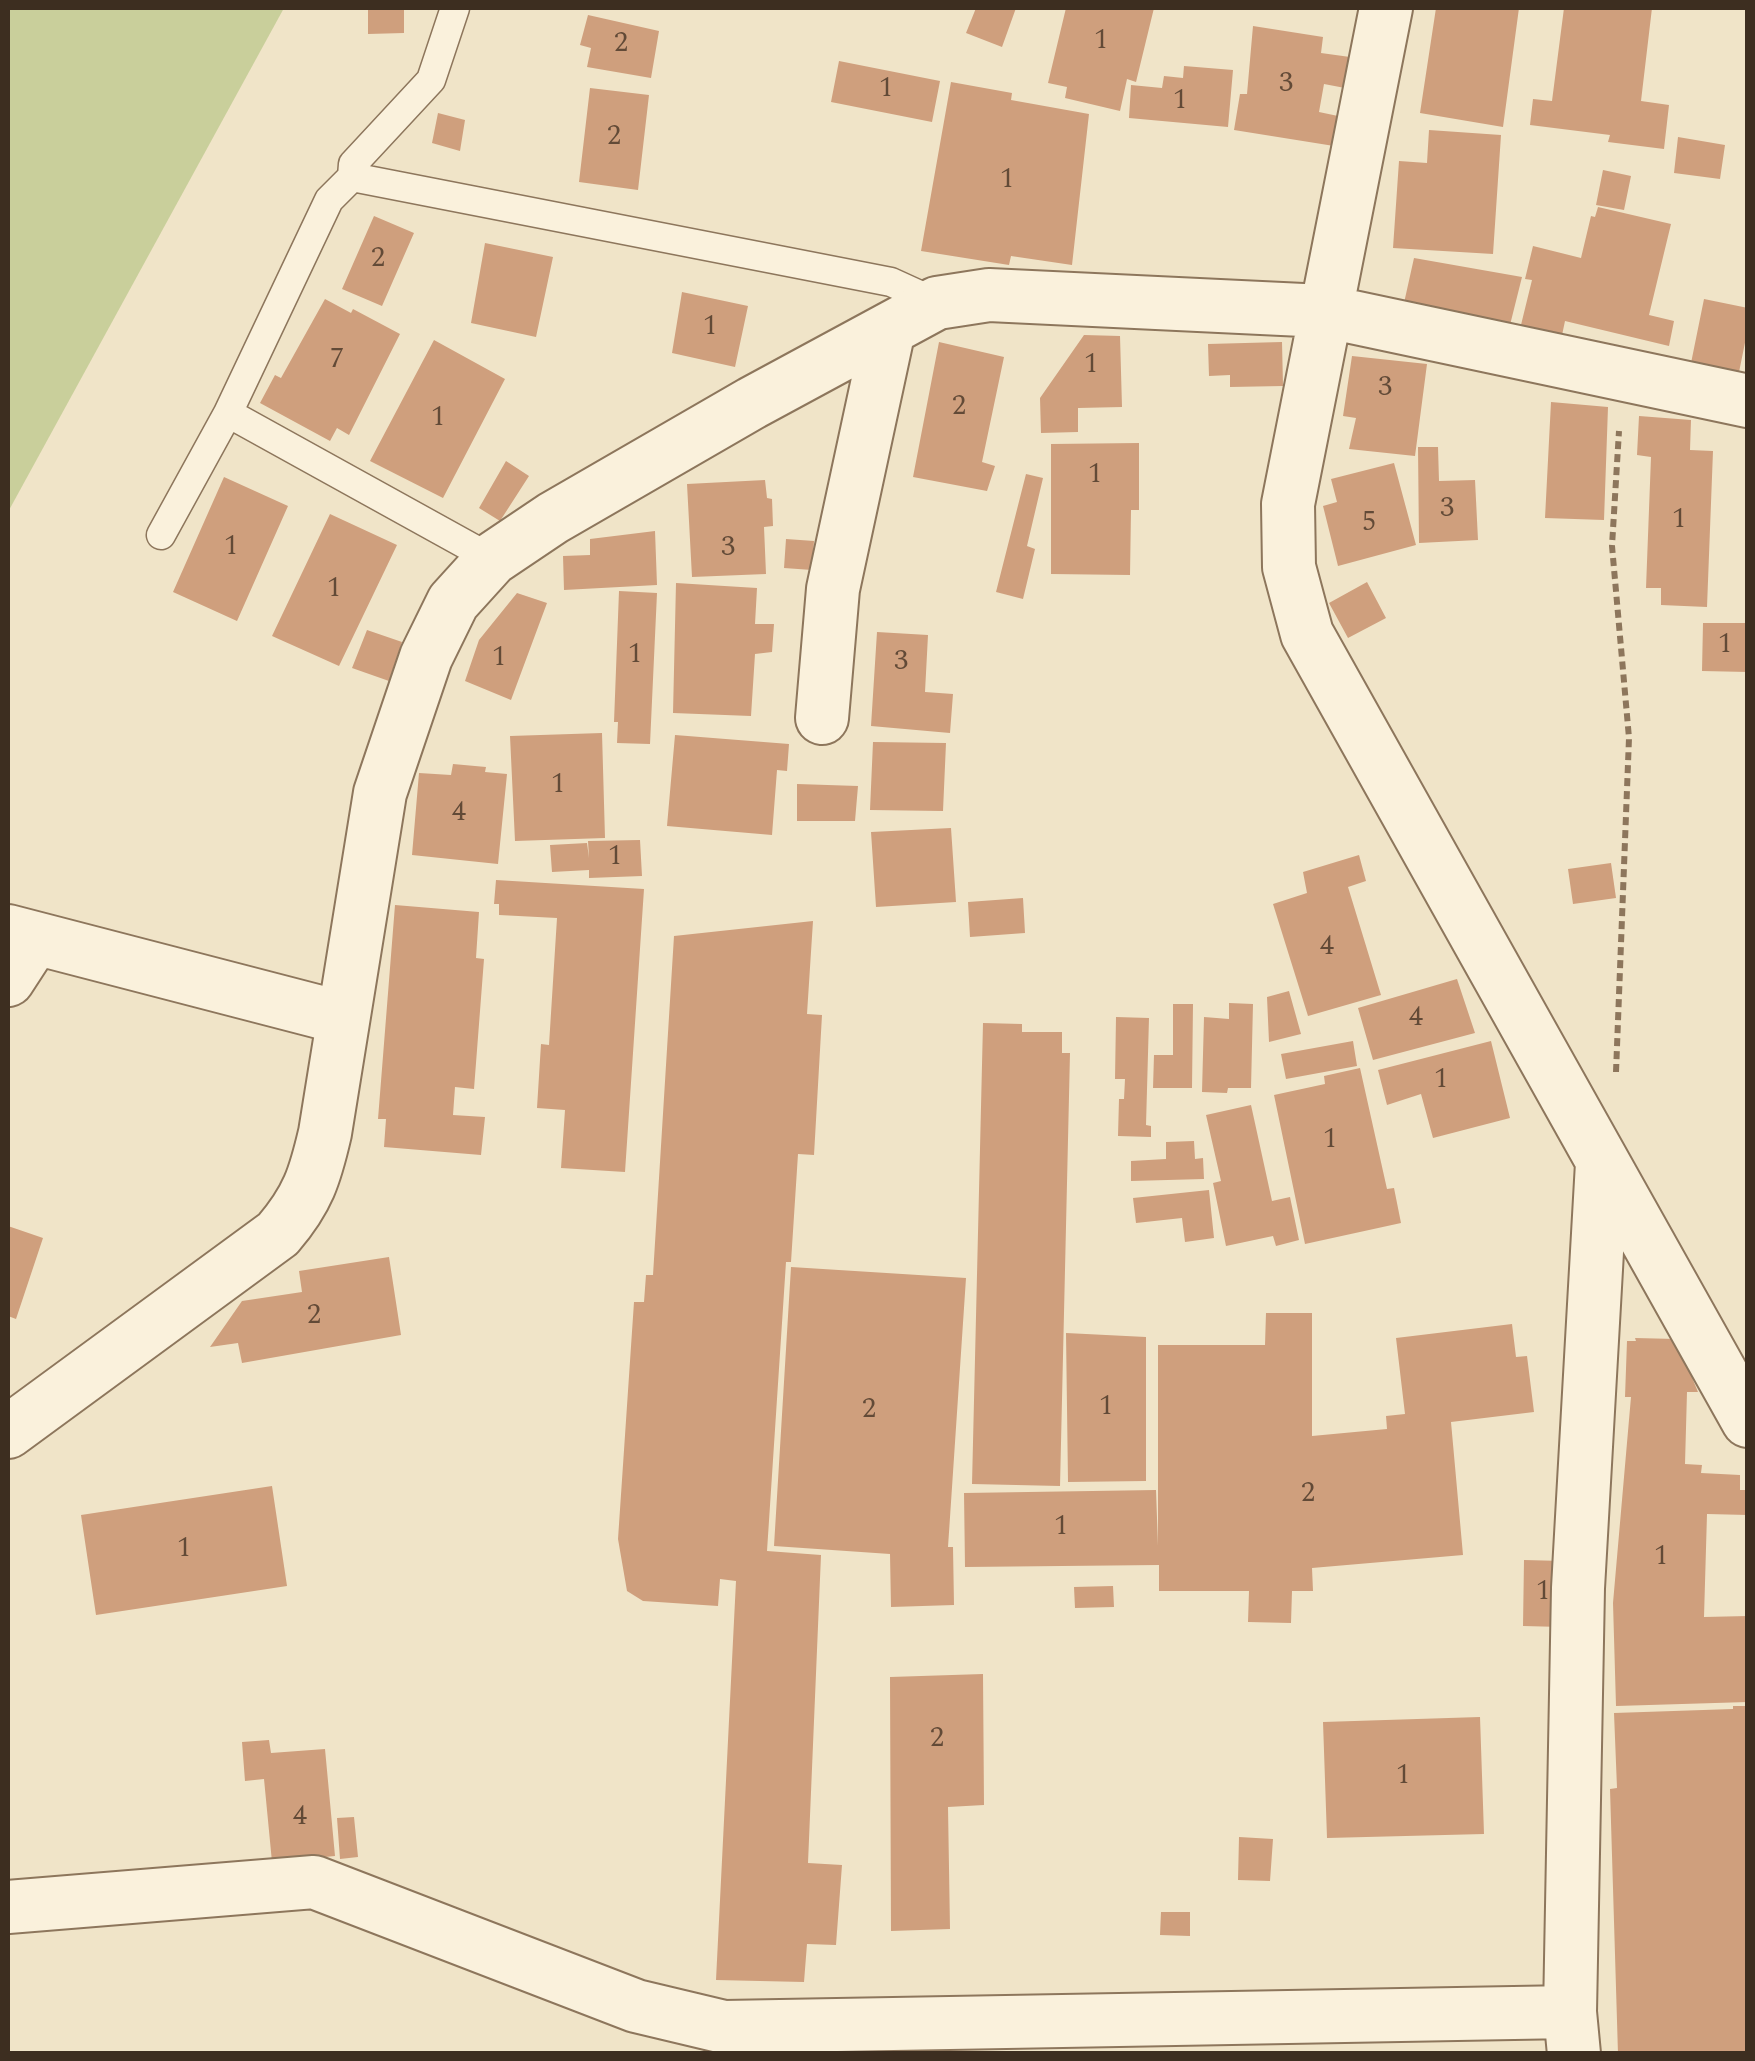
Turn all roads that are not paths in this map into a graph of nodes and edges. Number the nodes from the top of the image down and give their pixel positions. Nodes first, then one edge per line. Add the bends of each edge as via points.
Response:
1 (455, 8) edge
2 (1386, 8) edge
3 (352, 177) junction
4 (938, 304) junction
5 (1324, 311) junction
6 (889, 329) junction
7 (1748, 401) edge
8 (228, 412) junction
9 (161, 535) dead end
10 (492, 559) junction
11 (822, 718) dead end
12 (16, 950) edge
13 (343, 1018) junction
14 (1602, 1162) junction
15 (1748, 1421) edge
16 (8, 1432) edge
17 (8, 1907) edge
18 (1572, 2033) edge

1 - 3 lane via 430,80 353,164
2 - 5 street
3 - 4 lane via 891,282
3 - 8 lane via 329,200
4 - 5 street via 989,295
4 - 6 street
5 - 7 street
5 - 14 street via 1288,504 1289,567 1308,634
6 - 10 street via 552,518
6 - 11 street via 833,588
8 - 9 lane
8 - 10 lane
10 - 13 street via 453,602 402,723 380,792
12 - 13 street
13 - 16 street via 313,1184 298,1210 278,1234
14 - 15 street
14 - 18 street via 1578,1588
17 - 18 street via 314,1882 636,2006 724,2027

